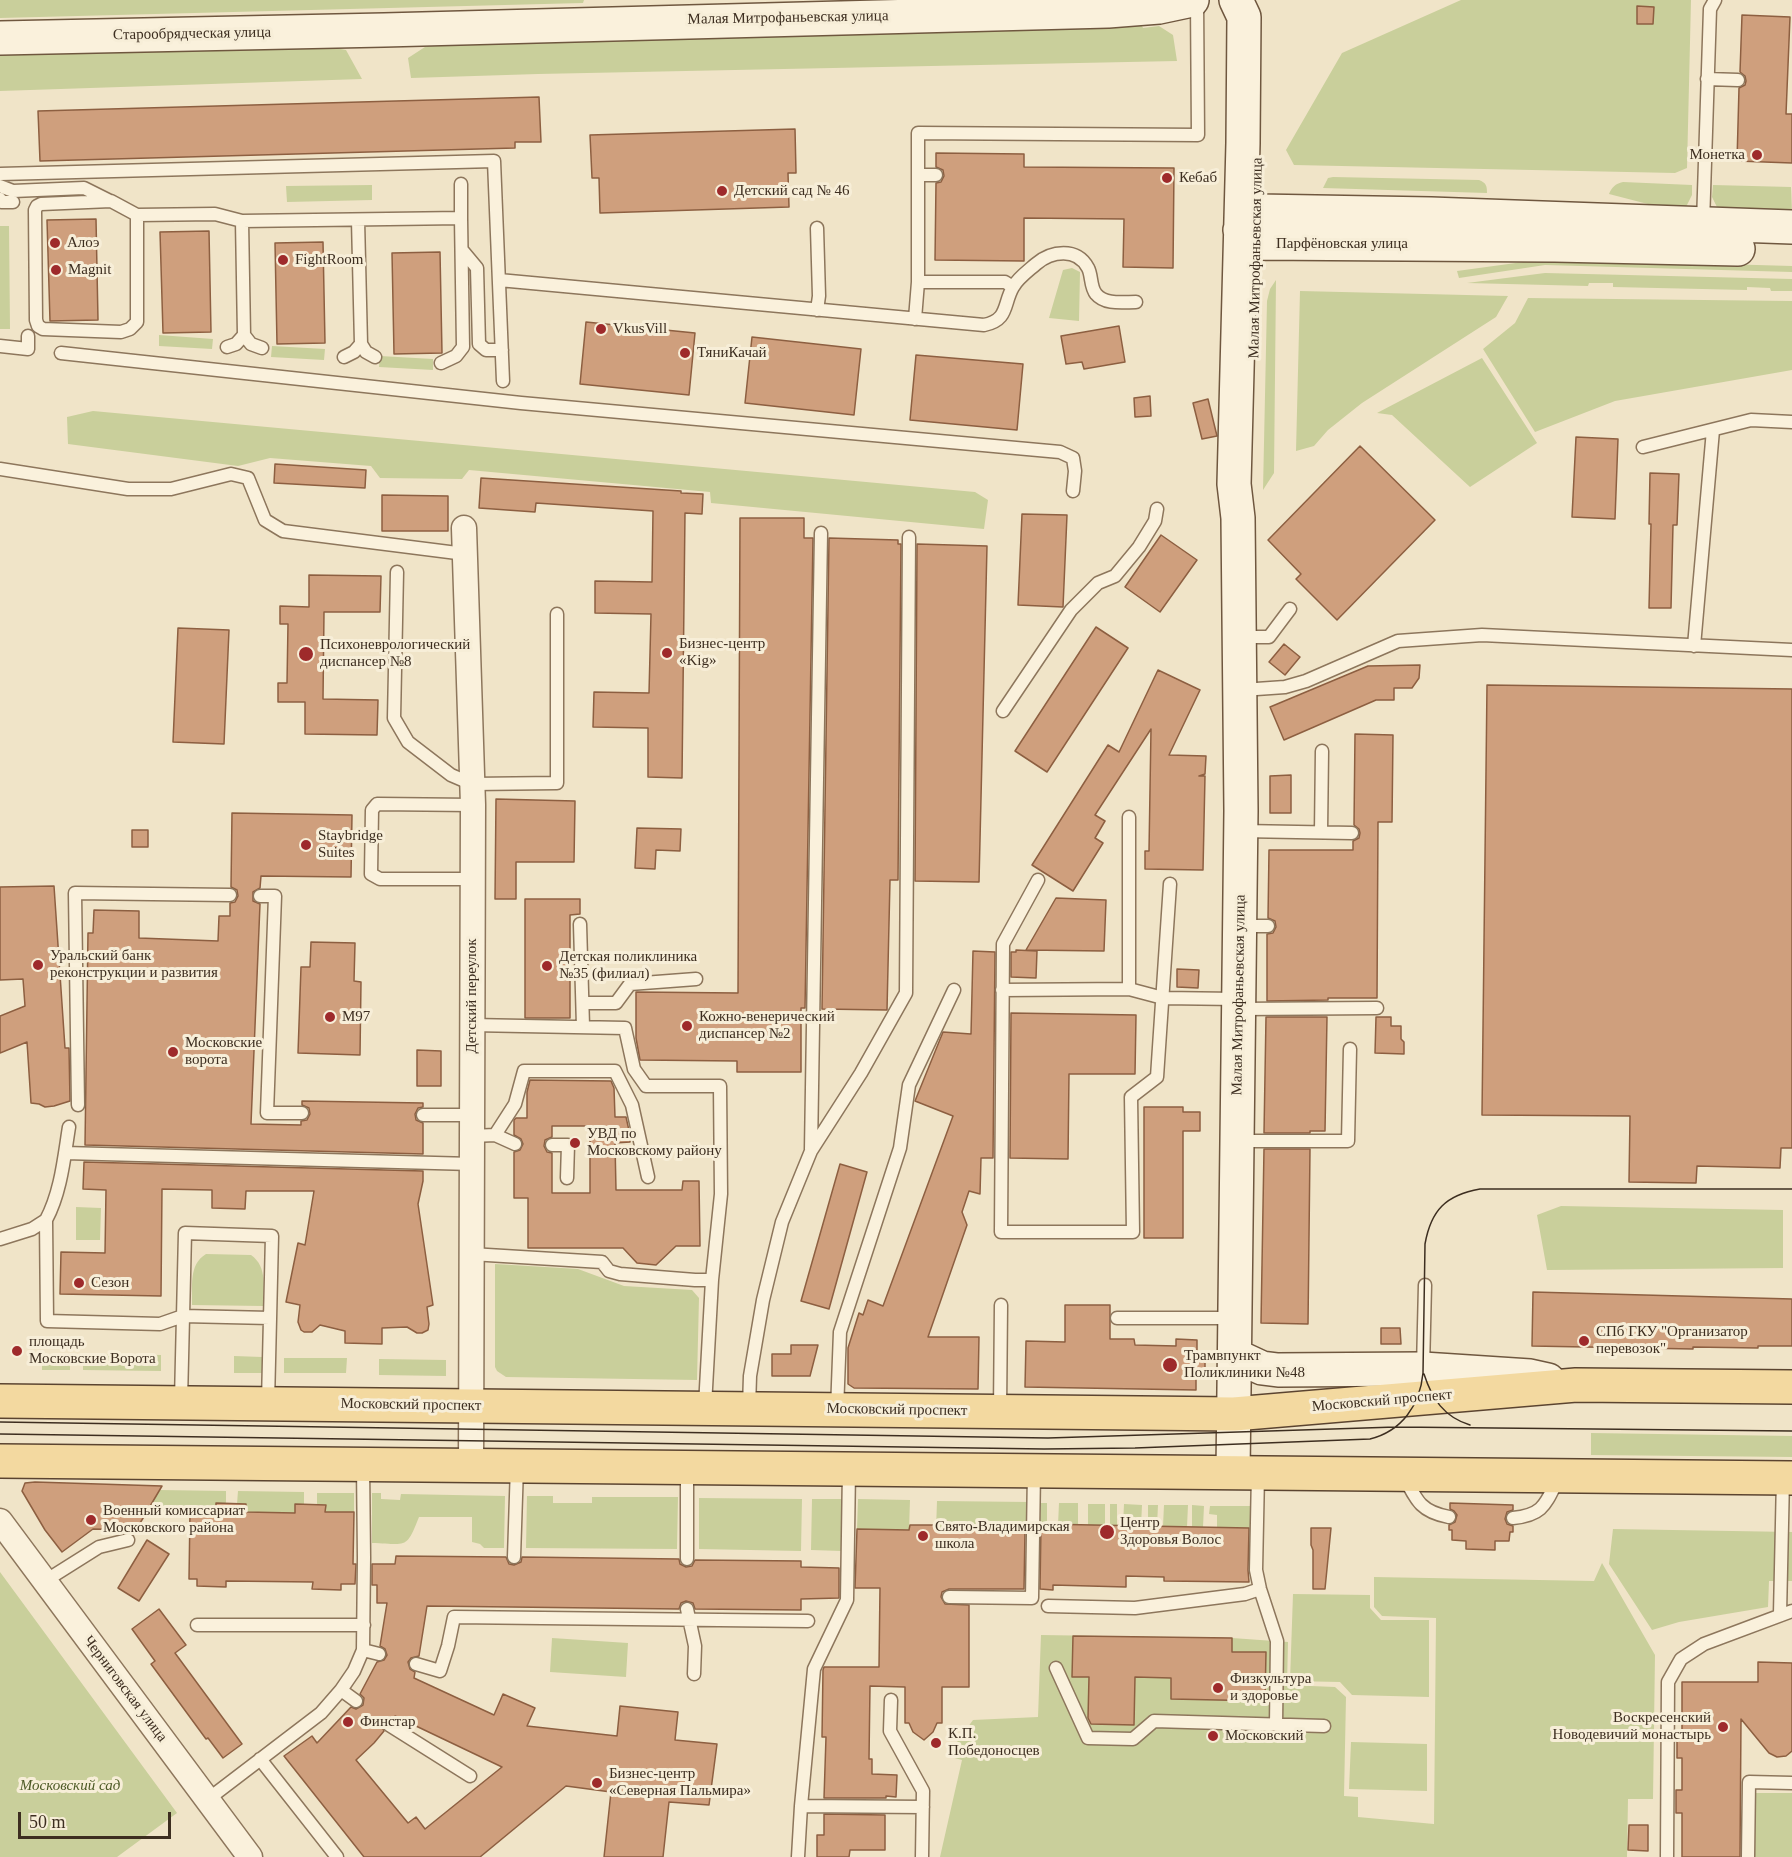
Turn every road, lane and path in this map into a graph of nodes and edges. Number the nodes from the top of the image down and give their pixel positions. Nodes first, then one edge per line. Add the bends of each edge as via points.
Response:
1 (1192, 0) edge
2 (1197, 0) edge
3 (1236, 0) edge
4 (1246, 0) edge
5 (1715, 0) edge
6 (384, 30) joint
7 (0, 38) edge
8 (1707, 79) junction
9 (1738, 80) dead end
10 (0, 174) edge
11 (918, 175) junction
12 (936, 175) dead end
13 (461, 184) dead end
14 (0, 186) edge
15 (0, 199) edge
16 (111, 201) junction
17 (13, 202) dead end
18 (137, 214) junction
19 (461, 218) junction
20 (358, 220) junction
21 (242, 221) junction
22 (1792, 227) edge
23 (817, 228) dead end
24 (1251, 228) junction
25 (1703, 237) junction
26 (462, 250) junction
27 (1792, 250) edge
28 (499, 280) junction
29 (918, 282) junction
30 (1013, 287) junction
31 (1136, 302) dead end
32 (818, 310) junction
33 (915, 319) junction
34 (244, 335) junction
35 (28, 336) dead end
36 (361, 344) junction
37 (0, 346) edge
38 (227, 347) dead end
39 (262, 348) dead end
40 (502, 350) junction
41 (61, 353) dead end
42 (344, 357) dead end
43 (375, 357) dead end
44 (441, 363) dead end
45 (503, 381) dead end
46 (1792, 422) edge
47 (1713, 430) junction
48 (1643, 447) dead end
49 (0, 469) edge
50 (1073, 491) dead end
51 (1157, 509) dead end
52 (464, 528) dead end
53 (821, 533) dead end
54 (909, 537) dead end
55 (465, 554) junction
56 (397, 572) dead end
57 (1290, 609) dead end
58 (557, 614) dead end
59 (1240, 637) junction
60 (1694, 646) junction
61 (1792, 650) edge
62 (1240, 690) junction
63 (1003, 711) dead end
64 (1322, 751) dead end
65 (473, 794) junction
66 (1129, 817) dead end
67 (1241, 831) junction
68 (1321, 832) junction
69 (1352, 833) dead end
70 (473, 879) junction
71 (1038, 880) dead end
72 (1170, 885) dead end
73 (230, 895) dead end
74 (260, 896) dead end
75 (580, 924) dead end
76 (696, 979) dead end
77 (1129, 989) junction
78 (954, 990) dead end
79 (1002, 990) junction
80 (1163, 998) junction
81 (583, 1003) junction
82 (1238, 1004) junction
83 (1377, 1008) dead end
84 (472, 1024) junction
85 (583, 1026) junction
86 (1350, 1048) dead end
87 (78, 1105) dead end
88 (302, 1113) dead end
89 (423, 1115) dead end
90 (69, 1127) dead end
91 (480, 1129) junction
92 (1237, 1141) junction
93 (514, 1144) dead end
94 (552, 1144) dead end
95 (811, 1151) junction
96 (65, 1153) junction
97 (472, 1164) junction
98 (648, 1177) dead end
99 (567, 1179) dead end
100 (46, 1220) junction
101 (0, 1239) edge
102 (471, 1254) junction
103 (712, 1280) junction
104 (1425, 1286) dead end
105 (1001, 1305) dead end
106 (183, 1316) junction
107 (270, 1318) junction
108 (1117, 1318) dead end
109 (1235, 1318) junction
110 (1234, 1355) junction
111 (1423, 1383) junction
112 (1792, 1387) edge
113 (0, 1401) edge
114 (181, 1403) junction
115 (268, 1404) junction
116 (471, 1406) junction
117 (705, 1408) junction
118 (749, 1409) junction
119 (837, 1410) junction
120 (1000, 1412) junction
121 (1234, 1414) junction
122 (1, 1462) edge
123 (363, 1464) junction
124 (471, 1465) junction
125 (517, 1465) junction
126 (687, 1467) junction
127 (849, 1468) junction
128 (1034, 1470) junction
129 (1246, 1472) junction
130 (1404, 1475) junction
131 (1559, 1476) junction
132 (1787, 1478) edge
133 (1449, 1517) dead end
134 (1513, 1518) dead end
135 (0, 1521) edge
136 (128, 1540) dead end
137 (514, 1557) dead end
138 (687, 1559) dead end
139 (45, 1581) junction
140 (1260, 1589) junction
141 (949, 1597) dead end
142 (1048, 1606) dead end
143 (1786, 1613) edge
144 (688, 1614) junction
145 (808, 1621) dead end
146 (197, 1624) dead end
147 (364, 1624) junction
148 (363, 1650) junction
149 (379, 1654) dead end
150 (416, 1664) dead end
151 (1056, 1668) dead end
152 (694, 1674) dead end
153 (341, 1690) junction
154 (891, 1700) dead end
155 (356, 1701) dead end
156 (389, 1725) dead end
157 (1276, 1725) junction
158 (1324, 1726) dead end
159 (260, 1759) junction
160 (470, 1776) dead end
161 (1792, 1783) edge
162 (207, 1800) junction
163 (801, 1806) junction
164 (923, 1807) junction
165 (250, 1857) edge
166 (338, 1857) edge
167 (798, 1857) edge
168 (922, 1857) edge
169 (1667, 1857) edge
170 (1748, 1857) edge

1 - 6 street, Малая Митрофаньевская улица via 1108,11
2 - 11 lane via 1198,135 918,133
3 - 24 street, Малая Митрофаньевская улица via 1244,17 1243,143
4 - 24 street, Малая Митрофаньевская улица via 1259,15
5 - 8 lane via 1710,9
6 - 7 street, Старообрядческая улица
8 - 9 lane
8 - 25 lane
10 - 28 lane via 494,161
11 - 12 lane
11 - 29 lane
13 - 19 lane
14 - 16 lane via 13,190 84,188
15 - 17 lane
16 - 18 lane
16 - 18 lane via 37,206 36,309 38,326 43,329 121,332 137,321
18 - 21 lane via 215,214
19 - 20 lane
19 - 26 lane
20 - 21 lane
20 - 36 lane
21 - 34 lane
22 - 25 street, Парфёновская улица
23 - 32 lane
24 - 25 street, Парфёновская улица via 1431,214
24 - 59 street, Малая Митрофаньевская улица via 1234,484
25 - 27 street, Парфёновская улица
26 - 40 lane via 477,268 479,344 486,350
26 - 44 lane via 463,347 456,356
28 - 32 lane
28 - 40 lane
29 - 30 lane via 1005,282
29 - 33 lane
30 - 31 lane via 1049,255 1068,253 1089,268 1095,293 1104,300
30 - 33 lane via 1001,317 993,323
32 - 33 lane
34 - 38 lane
34 - 39 lane via 250,344
35 - 37 lane via 28,349
36 - 42 lane
36 - 43 lane
40 - 45 lane
41 - 50 lane via 521,403 1060,452 1072,458 1076,471
46 - 47 lane via 1751,420
47 - 48 lane
47 - 60 lane
49 - 55 lane via 128,489 171,489 231,474 248,478 265,519 282,531
51 - 63 lane via 1155,521 1139,547 1115,576 1098,583 1071,610
52 - 55 street, Детский переулок
53 - 95 lane
54 - 95 lane via 906,993
55 - 65 street, Детский переулок
56 - 65 lane via 394,718 408,742
57 - 59 lane via 1269,637
58 - 65 lane via 557,783
59 - 62 street, Малая Митрофаньевская улица
60 - 61 lane
60 - 62 lane via 1482,635 1398,641 1306,681 1285,687
62 - 67 street, Малая Митрофаньевская улица
64 - 68 lane
65 - 70 street, Детский переулок
65 - 70 lane via 377,804 372,810 371,874 380,879
66 - 77 lane
67 - 68 lane
67 - 82 street, Малая Митрофаньевская улица via 1254,926
68 - 69 lane
70 - 84 street, Детский переулок
71 - 79 lane via 1003,944
72 - 80 lane
73 - 87 lane via 75,893
74 - 88 lane via 275,896 267,1113
75 - 81 lane
76 - 81 lane via 630,984 616,1003
77 - 79 lane
77 - 80 lane
78 - 119 lane via 909,1085 900,1148 840,1332
79 - 80 lane via 1000,1232 1133,1232 1131,1097 1157,1077
80 - 82 lane
81 - 85 lane
82 - 83 lane
82 - 92 street, Малая Митрофаньевская улица
84 - 85 lane
84 - 91 street, Детский переулок
85 - 103 lane via 624,1028 634,1069 646,1086 720,1086 721,1194
86 - 92 lane via 1348,1141
89 - 91 lane
90 - 96 lane
91 - 93 lane
91 - 97 street, Детский переулок
91 - 98 lane via 515,1104 524,1071 615,1071 632,1105
92 - 109 street, Малая Митрофаньевская улица
94 - 99 lane via 568,1145
95 - 118 lane via 779,1233 750,1376
96 - 97 lane
96 - 100 lane via 54,1206
97 - 102 street, Детский переулок
100 - 101 lane
100 - 106 lane via 47,1321 160,1324
102 - 103 lane via 602,1262 609,1271 620,1274
102 - 116 street, Детский переулок
103 - 117 lane
104 - 111 lane
105 - 120 lane
106 - 107 lane
106 - 107 lane via 185,1233 272,1236
106 - 114 lane
107 - 115 lane
108 - 109 lane
109 - 110 street, Малая Митрофаньевская улица
110 - 111 street via 1262,1368
110 - 121 street, Малая Митрофаньевская улица
111 - 112 main road, Московский проспект
111 - 121 main road, Московский проспект
113 - 114 main road, Московский проспект
114 - 115 main road, Московский проспект
115 - 116 main road, Московский проспект
116 - 117 main road, Московский проспект
116 - 124 street, Детский переулок
117 - 118 main road, Московский проспект
118 - 119 main road, Московский проспект
119 - 120 main road, Московский проспект
120 - 121 main road, Московский проспект
121 - 129 street, Малая Митрофаньевская улица
122 - 123 main road
123 - 124 main road
123 - 147 lane
124 - 125 main road
125 - 126 main road
125 - 137 lane
126 - 127 main road
126 - 138 lane
127 - 128 main road
127 - 163 lane via 847,1600 814,1669
128 - 129 main road
128 - 141 lane via 1032,1598
129 - 130 main road
129 - 140 lane
130 - 131 main road
130 - 133 lane via 1422,1506 1436,1515
131 - 132 main road
131 - 134 lane via 1538,1512
132 - 143 lane
135 - 139 street, Черниговская улица
136 - 139 lane via 99,1547
139 - 162 street, Черниговская улица
140 - 142 lane via 1135,1608
140 - 157 lane via 1277,1641
143 - 169 lane via 1704,1644 1682,1659 1668,1682
144 - 145 lane
144 - 150 lane via 512,1613 454,1617 440,1671
144 - 152 lane via 695,1646
146 - 147 lane
147 - 148 lane
148 - 149 lane
148 - 153 lane
151 - 157 lane via 1088,1738 1133,1739 1154,1721
153 - 155 lane
153 - 159 lane via 321,1713
154 - 164 lane via 891,1731 923,1791
156 - 160 lane
157 - 158 lane
159 - 162 lane
159 - 166 lane
161 - 170 lane via 1749,1782
162 - 165 street, Черниговская улица
163 - 164 lane
163 - 167 lane
164 - 168 lane

